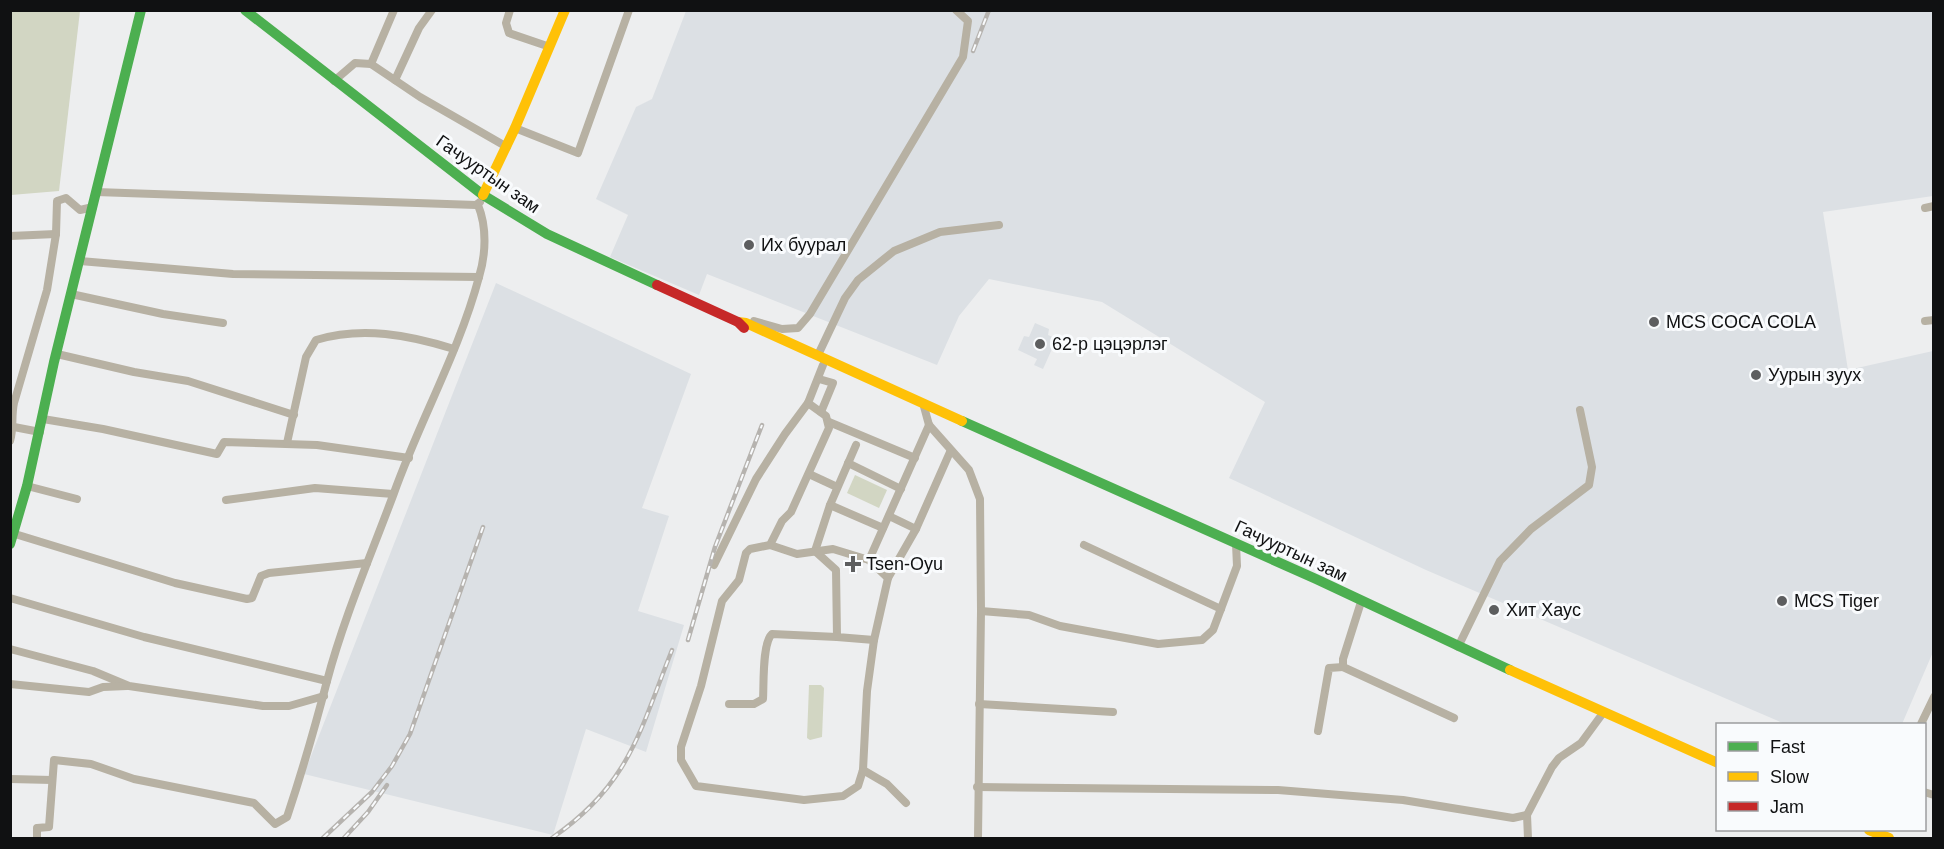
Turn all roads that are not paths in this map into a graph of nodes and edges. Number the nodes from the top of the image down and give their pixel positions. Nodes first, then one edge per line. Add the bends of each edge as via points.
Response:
1 (141, 10) edge
2 (245, 10) edge
3 (394, 10) edge
4 (432, 10) edge
5 (510, 10) edge
6 (565, 10) edge
7 (630, 10) edge
8 (956, 10) edge
9 (549, 47) junction
10 (371, 64) junction
11 (395, 80) junction
12 (334, 81) junction
13 (515, 128) junction
14 (507, 147) junction
15 (96, 192) junction
16 (480, 200) junction
17 (93, 207) junction
18 (999, 225) dead end
19 (56, 234) junction
20 (10, 236) edge
21 (80, 261) junction
22 (479, 277) junction
23 (71, 294) junction
24 (739, 320) junction
25 (223, 323) dead end
26 (454, 349) junction
27 (57, 354) junction
28 (821, 360) junction
29 (819, 379) junction
30 (922, 403) junction
31 (808, 404) junction
32 (1580, 410) dead end
33 (821, 412) junction
34 (294, 415) junction
35 (43, 419) junction
36 (829, 422) junction
37 (929, 425) junction
38 (14, 427) junction
39 (40, 432) junction
40 (10, 441) edge
41 (287, 443) junction
42 (856, 445) dead end
43 (950, 452) junction
44 (409, 458) junction
45 (915, 458) junction
46 (848, 463) junction
47 (809, 474) junction
48 (27, 486) junction
49 (837, 487) junction
50 (901, 489) junction
51 (393, 494) junction
52 (77, 499) dead end
53 (226, 500) dead end
54 (830, 504) junction
55 (889, 516) junction
56 (883, 528) junction
57 (916, 529) junction
58 (13, 539) edge
59 (1236, 544) junction
60 (770, 545) junction
61 (1084, 545) dead end
62 (814, 551) junction
63 (869, 560) junction
64 (367, 563) junction
65 (714, 565) dead end
66 (888, 578) junction
67 (10, 598) edge
68 (1361, 602) junction
69 (1221, 609) junction
70 (981, 611) junction
71 (837, 637) junction
72 (874, 640) junction
73 (1458, 647) junction
74 (10, 649) edge
75 (1343, 667) junction
76 (327, 681) junction
77 (10, 684) edge
78 (129, 686) junction
79 (324, 696) junction
80 (1934, 697) edge
81 (729, 704) dead end
82 (979, 704) junction
83 (1931, 709) edge
84 (1113, 712) dead end
85 (1603, 713) junction
86 (1454, 718) dead end
87 (1922, 723) edge
88 (1318, 731) dead end
89 (1716, 762) edge
90 (863, 770) junction
91 (10, 779) edge
92 (52, 780) junction
93 (976, 787) junction
94 (906, 803) dead end
95 (1527, 816) junction
96 (1872, 831) edge
97 (37, 838) edge
98 (978, 838) edge
99 (1528, 838) edge
100 (1889, 838) edge

1 - 15 main road
2 - 12 main road, Гачууртын зам
3 - 10 street
4 - 11 street via 419,28
5 - 9 street via 506,23 509,33
6 - 9 main road
7 - 13 street via 578,153
8 - 24 street via 968,21 963,57 810,314 798,328 782,329
9 - 13 main road
10 - 11 street
10 - 12 street via 355,63
11 - 14 street
12 - 16 main road, Гачууртын зам
13 - 14 main road
14 - 16 main road
15 - 16 street
15 - 17 main road
16 - 22 street via 485,250
16 - 24 main road, Гачууртын зам
17 - 19 street via 80,210 66,198 58,199
17 - 21 main road
18 - 28 street via 940,232 894,251 858,280 845,298
19 - 20 street
19 - 38 street via 47,291 14,403
21 - 22 street via 233,274
21 - 23 main road
22 - 26 street
23 - 25 street
23 - 27 main road
24 - 28 main road, Гачууртын зам
26 - 34 street via 378,333 335,334 316,340 306,357
26 - 44 street
27 - 34 street via 188,381
27 - 35 main road
28 - 29 street
28 - 30 main road, Гачууртын зам
29 - 31 street
29 - 33 street via 833,384
30 - 37 street
30 - 59 main road, Гачууртын зам
31 - 33 street
31 - 65 street via 756,480
32 - 73 street via 1592,467 1589,485 1531,529 1500,561
33 - 36 street
34 - 41 street
35 - 39 main road
35 - 41 street via 217,454 224,442
36 - 45 street
36 - 47 street
37 - 43 street
37 - 45 street
38 - 39 street
38 - 40 street
39 - 48 main road
41 - 44 street via 346,447
42 - 46 street
43 - 57 street
43 - 70 street via 969,470 980,499
44 - 51 street
45 - 50 street
46 - 49 street
46 - 50 street
47 - 49 street
47 - 60 street
48 - 52 street
48 - 58 main road
49 - 54 street
50 - 55 street
51 - 53 street via 315,488
51 - 64 street
54 - 56 street
54 - 62 street
55 - 56 street
55 - 57 street
56 - 63 street
57 - 66 street
58 - 64 street via 247,600 252,598 261,576 269,573
59 - 68 main road, Гачууртын зам
59 - 69 street via 1237,566
60 - 62 street via 797,554
60 - 90 street via 746,553 739,580 722,601 681,747 681,760 691,781 701,789 804,800 851,792 858,786
61 - 69 street
62 - 63 street via 833,549
62 - 71 street via 836,570
63 - 66 street
64 - 76 street
66 - 72 street
67 - 76 street via 144,637
68 - 73 main road, Гачууртын зам
68 - 75 street
69 - 70 street via 1213,630 1202,639 1158,644 1060,626 1029,615
70 - 82 street
71 - 72 street
71 - 81 street via 772,634 766,647 763,699 754,704
72 - 90 street
73 - 85 main road, Гачууртын зам
74 - 78 street via 93,671
75 - 86 street
75 - 88 street via 1329,668
76 - 79 street
77 - 78 street via 89,692
78 - 79 street via 263,706 297,704
79 - 92 street via 287,817 275,824 254,803 134,779 91,764 54,760
80 - 83 street
82 - 84 street
82 - 93 street
83 - 87 street
85 - 89 main road, Гачууртын зам
85 - 95 street via 1581,743 1552,767
90 - 94 street via 887,784
91 - 92 street
92 - 97 street via 49,827 37,828
93 - 95 street via 1278,790 1402,800 1514,818
93 - 98 street
95 - 99 street
96 - 100 main road

